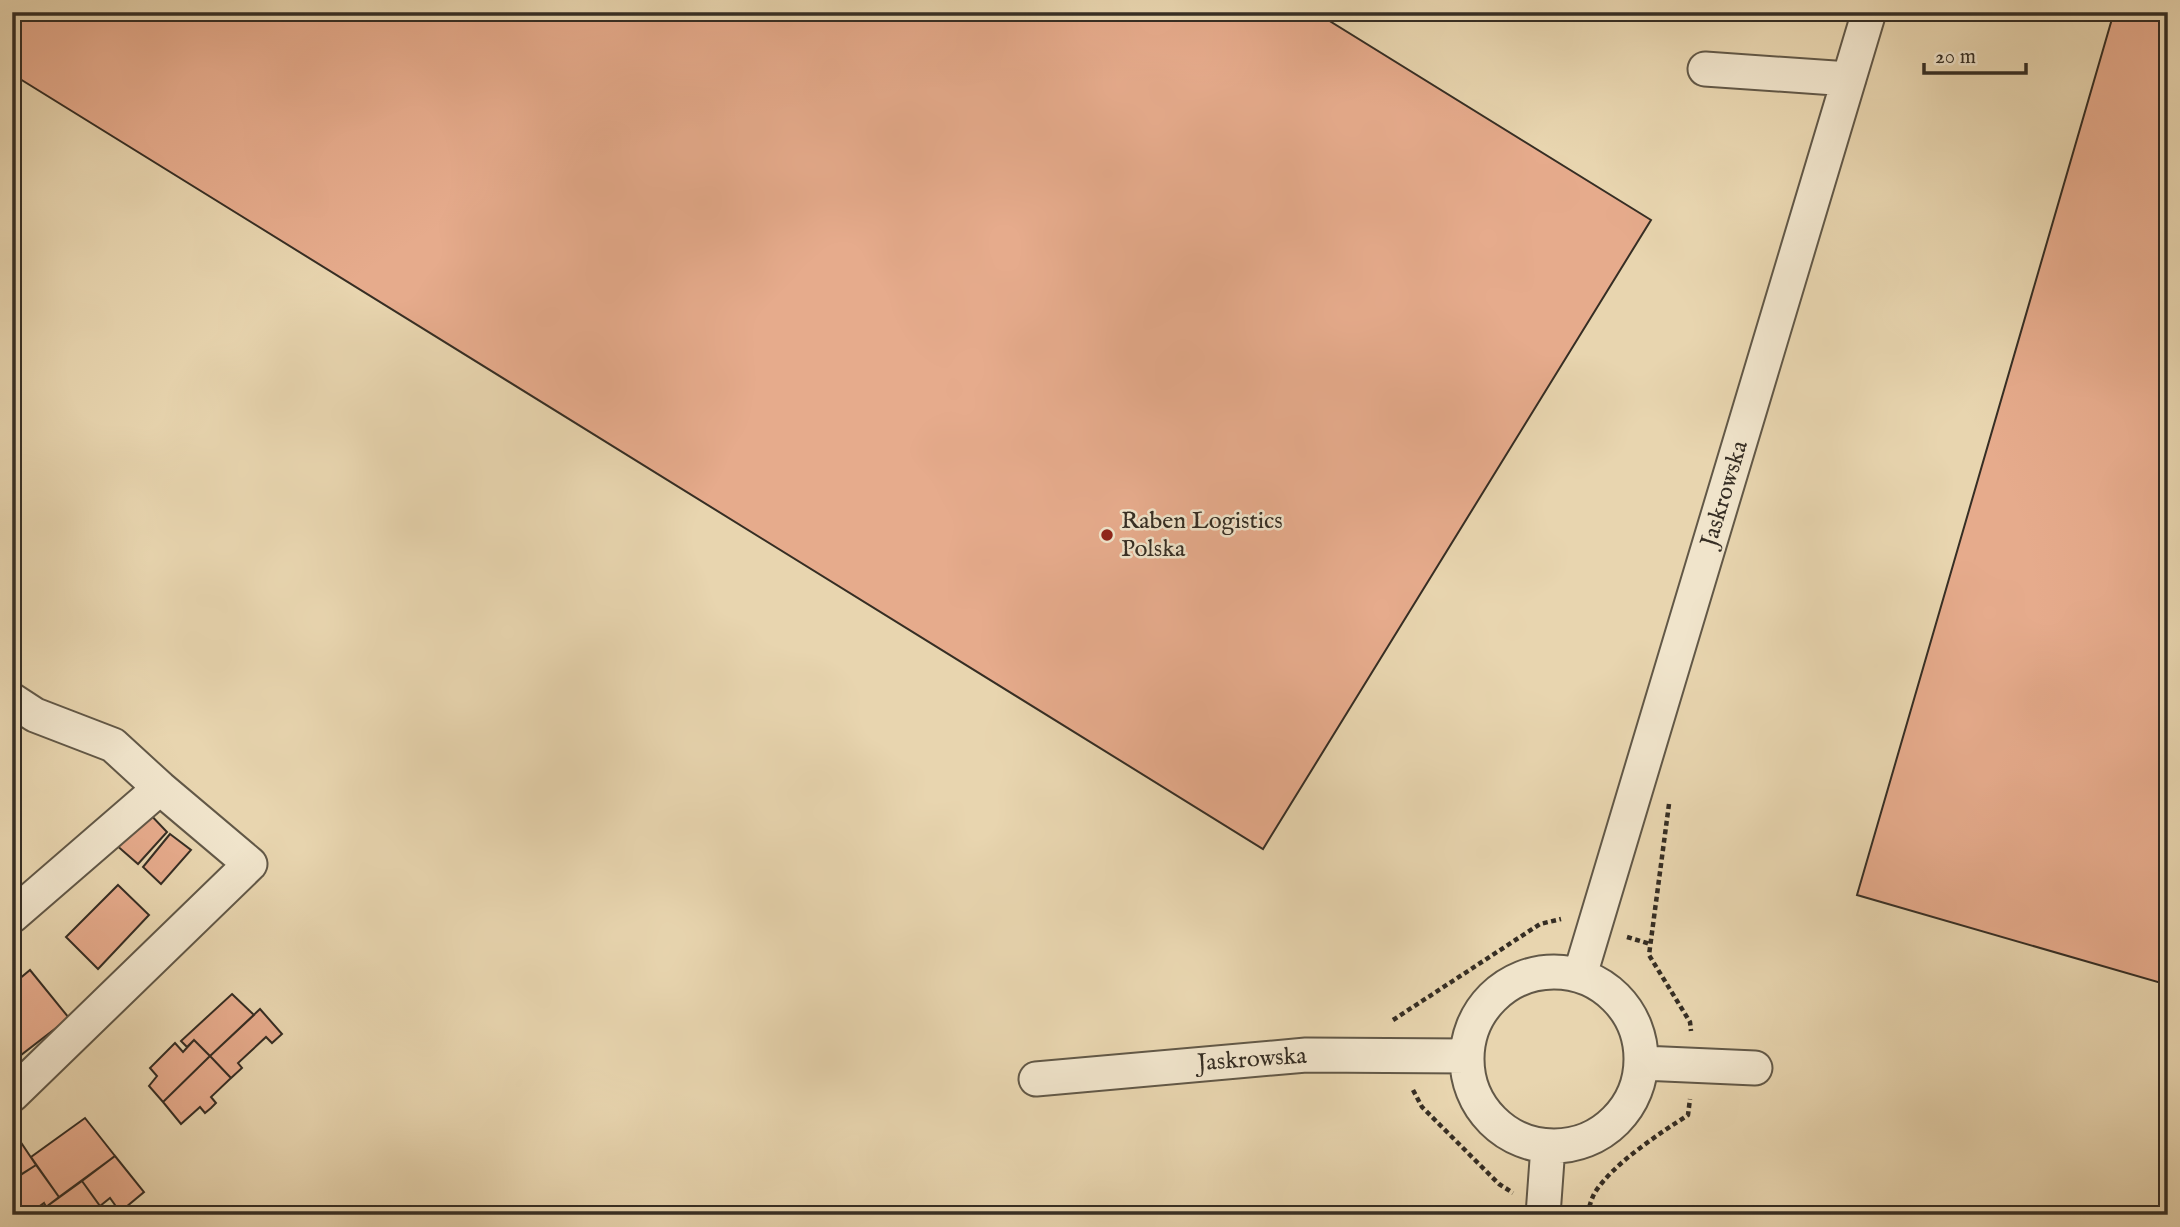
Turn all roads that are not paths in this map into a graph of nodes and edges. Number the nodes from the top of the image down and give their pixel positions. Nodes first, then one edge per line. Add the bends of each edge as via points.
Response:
1 (1869, 12) edge
2 (1705, 69) dead end
3 (1849, 79) junction
4 (12, 701) edge
5 (160, 788) junction
6 (12, 916) edge
7 (1580, 975) junction
8 (1467, 1056) junction
9 (1642, 1063) junction
10 (1755, 1068) dead end
11 (1036, 1079) dead end
12 (12, 1095) edge
13 (1548, 1146) junction
14 (1543, 1215) edge

1 - 3 street, Jaskrowska
2 - 3 street
3 - 7 street, Jaskrowska
4 - 5 street via 35,715 113,745
5 - 6 street
5 - 12 street via 250,864
7 - 8 street via 1554,971 1527,975 1504,988 1484,1006 1472,1030
7 - 9 street via 1601,985 1632,1018
8 - 11 street, Jaskrowska via 1306,1055
8 - 13 street via 1470,1083 1482,1107 1500,1127 1522,1140
9 - 10 street
9 - 13 street via 1627,1107 1612,1124 1593,1137
13 - 14 street

